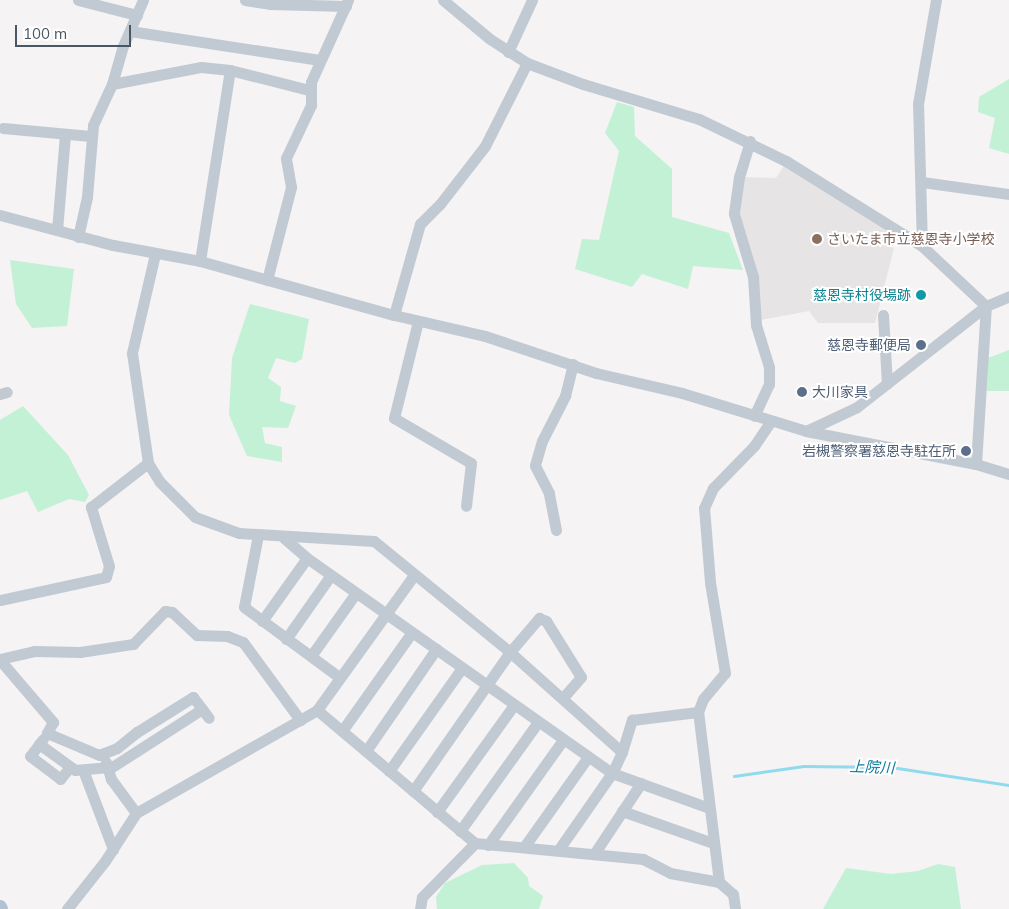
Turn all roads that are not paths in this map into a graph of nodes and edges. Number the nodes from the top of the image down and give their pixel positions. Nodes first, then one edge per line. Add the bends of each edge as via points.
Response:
1 (78, 0) edge
2 (143, 0) edge
3 (244, 0) edge
4 (443, 0) edge
5 (532, 0) edge
6 (936, 0) edge
7 (347, 3) edge
8 (137, 15) junction
9 (130, 31) junction
10 (508, 52) junction
11 (320, 60) junction
12 (527, 63) junction
13 (230, 70) junction
14 (112, 84) junction
15 (310, 90) junction
16 (3, 128) dead end
17 (65, 135) junction
18 (91, 136) junction
19 (750, 141) junction
20 (922, 182) junction
21 (1009, 194) edge
22 (0, 215) edge
23 (57, 230) junction
24 (78, 237) junction
25 (922, 246) junction
26 (156, 254) junction
27 (200, 262) junction
28 (267, 280) junction
29 (1009, 296) edge
30 (986, 306) junction
31 (394, 315) junction
32 (883, 315) dead end
33 (418, 321) junction
34 (573, 364) junction
35 (887, 384) junction
36 (754, 416) junction
37 (771, 421) junction
38 (806, 431) junction
39 (148, 463) junction
40 (976, 464) junction
41 (1009, 474) edge
42 (466, 506) dead end
43 (556, 530) dead end
44 (258, 535) junction
45 (284, 538) junction
46 (307, 558) junction
47 (331, 575) junction
48 (414, 575) junction
49 (356, 592) junction
50 (0, 600) edge
51 (386, 614) junction
52 (262, 621) junction
53 (412, 632) junction
54 (286, 639) junction
55 (436, 650) junction
56 (510, 652) junction
57 (311, 656) junction
58 (0, 660) edge
59 (462, 668) junction
60 (339, 677) junction
61 (487, 686) junction
62 (563, 698) junction
63 (514, 705) junction
64 (317, 710) junction
65 (698, 712) junction
66 (300, 720) junction
67 (538, 722) junction
68 (342, 731) junction
69 (48, 733) junction
70 (563, 740) junction
71 (366, 751) junction
72 (622, 752) junction
73 (104, 755) junction
74 (588, 757) junction
75 (108, 767) junction
76 (82, 770) junction
77 (388, 771) junction
78 (612, 773) junction
79 (641, 783) junction
80 (413, 791) junction
81 (708, 808) junction
82 (622, 811) junction
83 (437, 812) junction
84 (136, 813) junction
85 (460, 831) junction
86 (475, 843) junction
87 (713, 843) junction
88 (488, 845) junction
89 (524, 847) junction
90 (113, 849) junction
91 (559, 849) junction
92 (594, 854) junction
93 (720, 882) junction
94 (67, 909) edge
95 (420, 909) edge
96 (735, 909) edge

1 - 8 street
2 - 8 street
3 - 7 street via 270,4
4 - 10 street
5 - 10 street
6 - 20 street via 920,82 917,132
7 - 11 street
8 - 9 street
9 - 11 street
9 - 14 street
10 - 12 street
11 - 15 street
12 - 19 street via 583,84 699,119
12 - 31 street via 485,146 440,204 420,224
13 - 14 street via 185,68
13 - 15 street
13 - 27 street
14 - 18 street via 92,124
15 - 28 street via 311,105 286,158 291,187
16 - 17 street
17 - 18 street
17 - 23 street
18 - 24 street via 88,188
19 - 25 street
19 - 36 street via 739,177 734,214 753,277 756,325 769,366 769,384
20 - 21 street
20 - 25 street
22 - 23 street
23 - 24 street
24 - 26 street
25 - 30 street
26 - 27 street
26 - 39 street via 132,353
27 - 28 street
28 - 31 street
29 - 30 street
30 - 35 street
30 - 40 street
31 - 33 street
32 - 35 street
33 - 34 street via 485,336
33 - 42 street via 394,418 471,463
34 - 36 street
34 - 43 street via 565,396 542,441 534,465 549,493
35 - 38 street via 857,407
36 - 37 street
37 - 38 street
37 - 65 street via 754,446 713,488 704,508 710,582 725,673 702,699
38 - 40 street
39 - 44 street via 160,482 195,517 231,531
39 - 50 street via 92,507 108,557 106,577
40 - 41 street
44 - 45 street
44 - 52 street via 244,607
45 - 46 street
45 - 48 street via 374,541
46 - 47 street
46 - 52 street
47 - 49 street
47 - 54 street
48 - 51 street
48 - 56 street
49 - 51 street
49 - 57 street
51 - 53 street
51 - 60 street
52 - 54 street
53 - 55 street
53 - 68 street
54 - 57 street
55 - 59 street
55 - 71 street
56 - 61 street
56 - 62 street
56 - 62 street via 536,620 542,618 546,621 582,677
57 - 60 street
58 - 66 street via 34,651 80,652 133,644 165,611 172,612 197,635 227,636 243,642
58 - 69 street via 53,722
59 - 61 street
59 - 77 street
60 - 64 street
61 - 63 street
61 - 80 street
62 - 72 street
63 - 67 street
63 - 83 street
64 - 66 street
64 - 68 street
65 - 72 street via 632,720
65 - 81 street
66 - 84 street
67 - 70 street
67 - 85 street
68 - 71 street
69 - 73 street via 82,750
69 - 76 street via 30,756 60,780 70,767
70 - 74 street
70 - 88 street
71 - 77 street
72 - 78 street
73 - 75 street
73 - 75 street via 193,697 206,713
74 - 78 street
74 - 89 street
75 - 76 street
75 - 84 street via 111,779
76 - 90 street
77 - 80 street
78 - 79 street
78 - 91 street
79 - 81 street
79 - 82 street
80 - 83 street
81 - 87 street
82 - 87 street
82 - 92 street
83 - 85 street
84 - 90 street
85 - 86 street
86 - 88 street
86 - 95 street via 422,897
87 - 93 street
88 - 89 street
89 - 91 street
90 - 94 street
91 - 92 street
92 - 93 street via 643,859 670,873
93 - 96 street via 733,894

